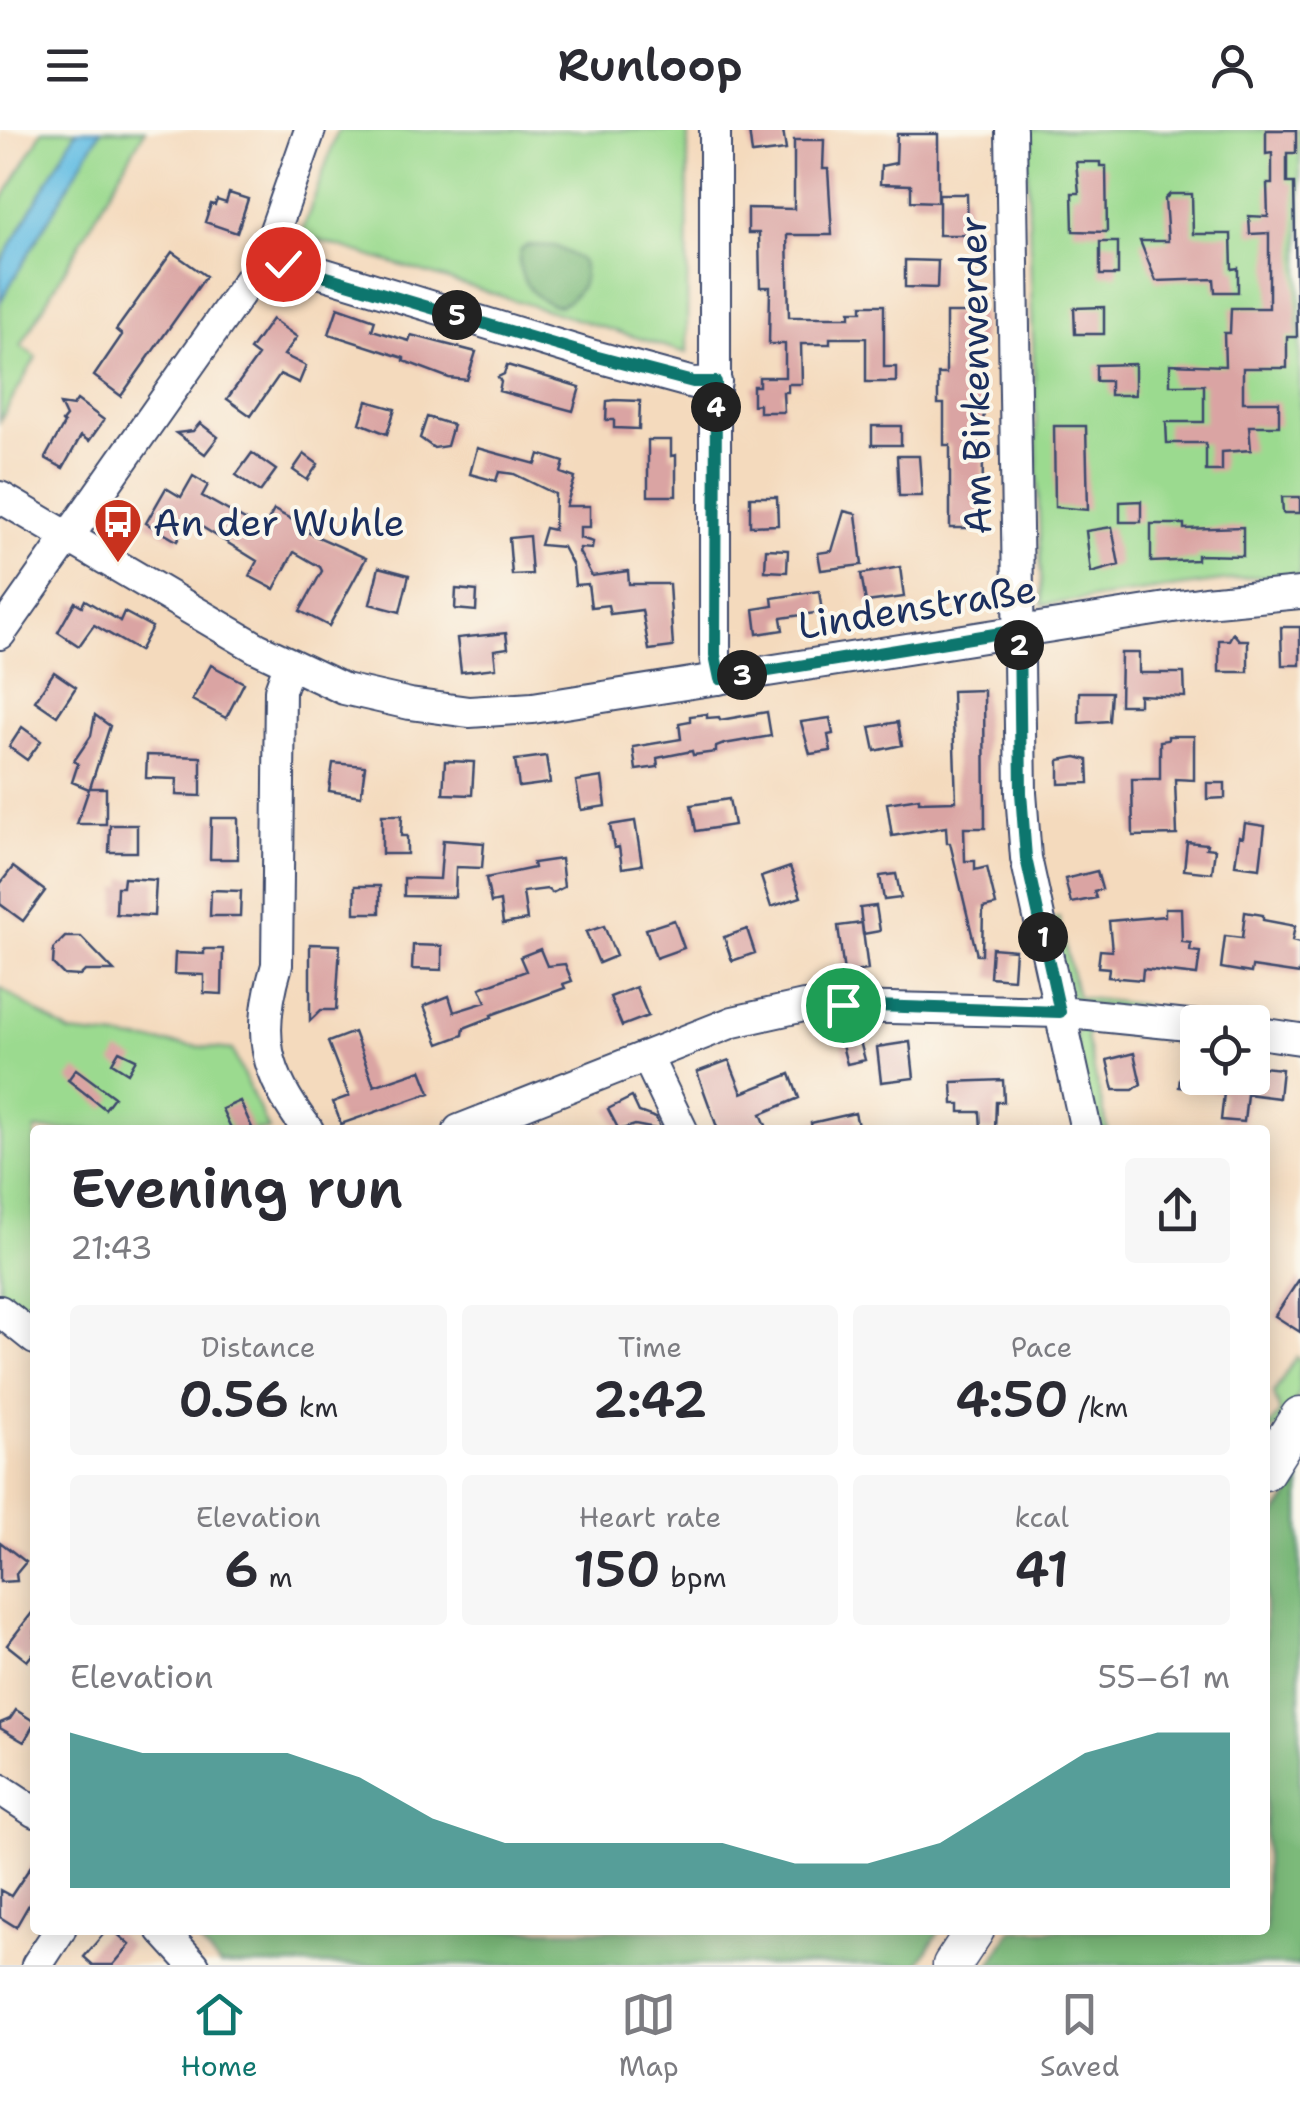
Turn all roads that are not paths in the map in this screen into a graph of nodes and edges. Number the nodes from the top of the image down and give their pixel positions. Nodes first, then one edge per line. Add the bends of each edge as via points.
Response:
1 (310, 130) edge
2 (715, 130) edge
3 (1011, 130) edge
4 (266, 256) junction
5 (716, 382) junction
6 (0, 497) edge
7 (70, 537) junction
8 (1300, 593) edge
9 (1019, 630) junction
10 (0, 634) edge
11 (289, 665) junction
12 (720, 679) junction
13 (1060, 1012) junction
14 (1180, 1024) edge
15 (1270, 1035) edge
16 (1300, 1039) edge
17 (646, 1057) junction
18 (305, 1125) edge
19 (472, 1125) edge
20 (680, 1125) edge
21 (1085, 1125) edge
22 (0, 1311) edge
23 (30, 1335) edge
24 (0, 1789) edge
25 (30, 1809) edge
26 (57, 1935) edge
27 (167, 1935) edge
28 (971, 1935) edge
29 (38, 1965) edge
30 (194, 1965) edge
31 (952, 1965) edge

1 - 4 street
2 - 5 street
3 - 9 street, Am Birkenwerder
4 - 5 street via 594,356
4 - 7 street
5 - 12 street
6 - 7 street, Lindenstraße
7 - 10 street
7 - 11 street, Lindenstraße
8 - 9 street, Lindenstraße
9 - 12 street, Lindenstraße
9 - 13 street, Am Birkenwerder via 1026,858
11 - 12 street, Lindenstraße via 344,689 469,712
11 - 18 street via 280,690 277,965 264,1030 279,1084
13 - 14 street
13 - 17 street via 804,1006 733,1022
13 - 21 street, Am Birkenwerder
15 - 16 street
17 - 19 street
17 - 20 street
22 - 23 street
24 - 25 street
26 - 29 street
27 - 30 street
28 - 31 main road

